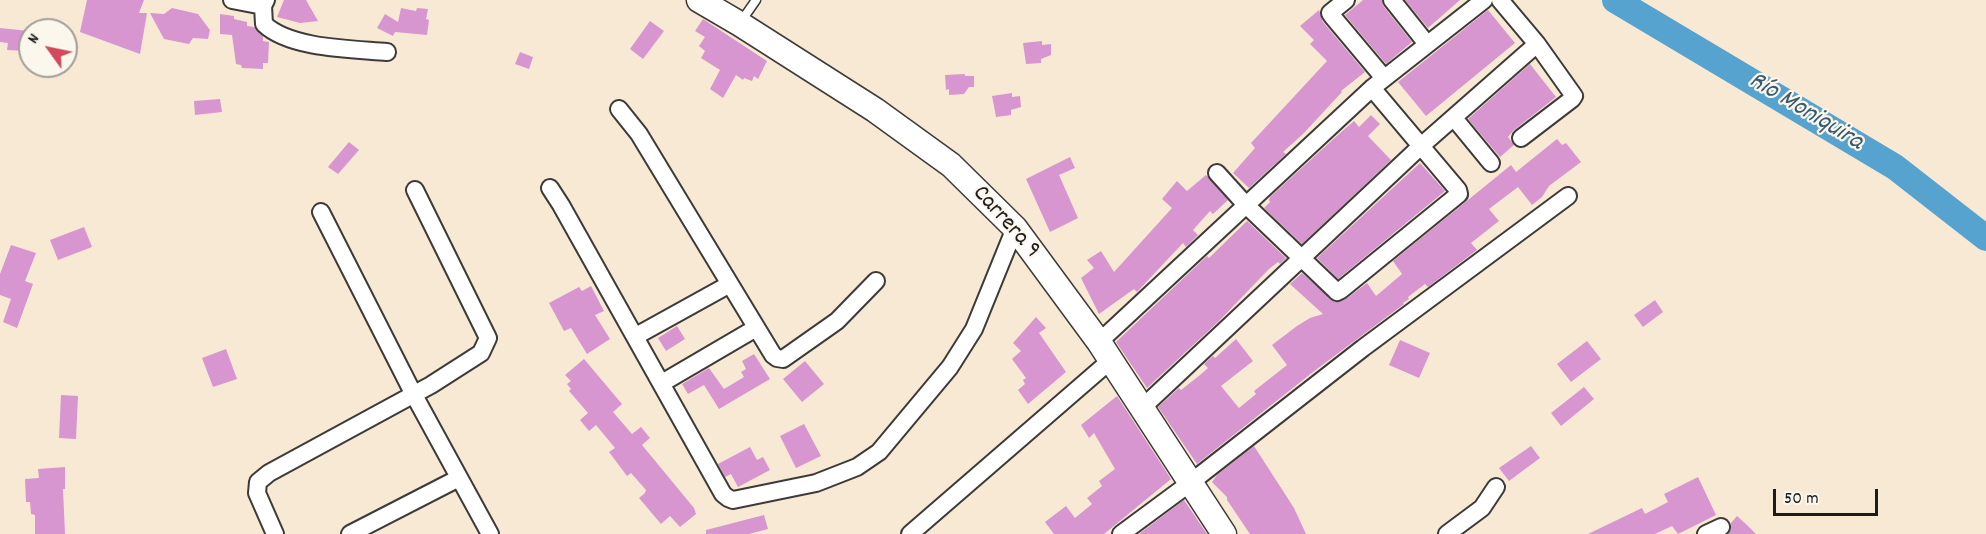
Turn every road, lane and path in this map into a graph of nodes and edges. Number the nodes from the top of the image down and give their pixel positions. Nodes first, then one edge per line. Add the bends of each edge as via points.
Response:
1 (232, 0) edge
2 (699, 0) edge
3 (756, 0) edge
4 (1346, 0) edge
5 (1392, 0) edge
6 (1484, 0) edge
7 (1500, 0) edge
8 (265, 3) edge
9 (740, 24) junction
10 (1427, 44) junction
11 (1537, 44) junction
12 (387, 52) dead end
13 (1378, 83) junction
14 (619, 109) dead end
15 (1454, 118) junction
16 (1521, 138) dead end
17 (1421, 146) junction
18 (1491, 164) dead end
19 (1217, 173) dead end
20 (550, 188) dead end
21 (415, 190) dead end
22 (1568, 196) dead end
23 (1246, 205) junction
24 (321, 212) dead end
25 (1015, 228) junction
26 (1301, 260) junction
27 (876, 281) dead end
28 (730, 284) junction
29 (756, 328) junction
30 (636, 336) junction
31 (1105, 351) junction
32 (663, 383) junction
33 (414, 395) junction
34 (1143, 407) junction
35 (459, 478) junction
36 (1190, 483) junction
37 (1496, 487) dead end
38 (275, 534) edge
39 (350, 534) edge
40 (490, 534) edge
41 (910, 534) edge
42 (1121, 534) edge
43 (1224, 534) edge
44 (1447, 534) edge

1 - 8 street
2 - 9 main road, Carrera 9
3 - 9 lane
4 - 13 street via 1330,13
5 - 10 street
6 - 10 street
7 - 11 street
8 - 12 street via 264,24 306,44
9 - 25 main road, Carrera 9 via 875,110 951,165
10 - 13 street
11 - 15 street
11 - 16 street via 1574,96
13 - 17 street
13 - 23 street
14 - 28 street via 639,134
15 - 17 street
15 - 18 street
17 - 26 street
17 - 26 street via 1458,190 1456,197 1337,292
19 - 23 street
20 - 30 street
21 - 33 street via 488,338 481,353
22 - 36 street
23 - 26 street
23 - 31 street
24 - 33 street
25 - 31 main road, Carrera 9
25 - 32 street via 974,329 950,368 879,452 857,467 816,483 728,498
26 - 34 street
27 - 29 street via 837,321 783,359 773,355
28 - 29 street
28 - 30 street
29 - 32 street
30 - 32 street
31 - 34 main road, Carrera 9
31 - 41 street
33 - 35 street
33 - 38 street via 269,472 258,482 257,493
34 - 36 main road, Carrera 9
35 - 39 street
35 - 40 street
36 - 42 street
36 - 43 main road, Carrera 9
37 - 44 street via 1482,508

